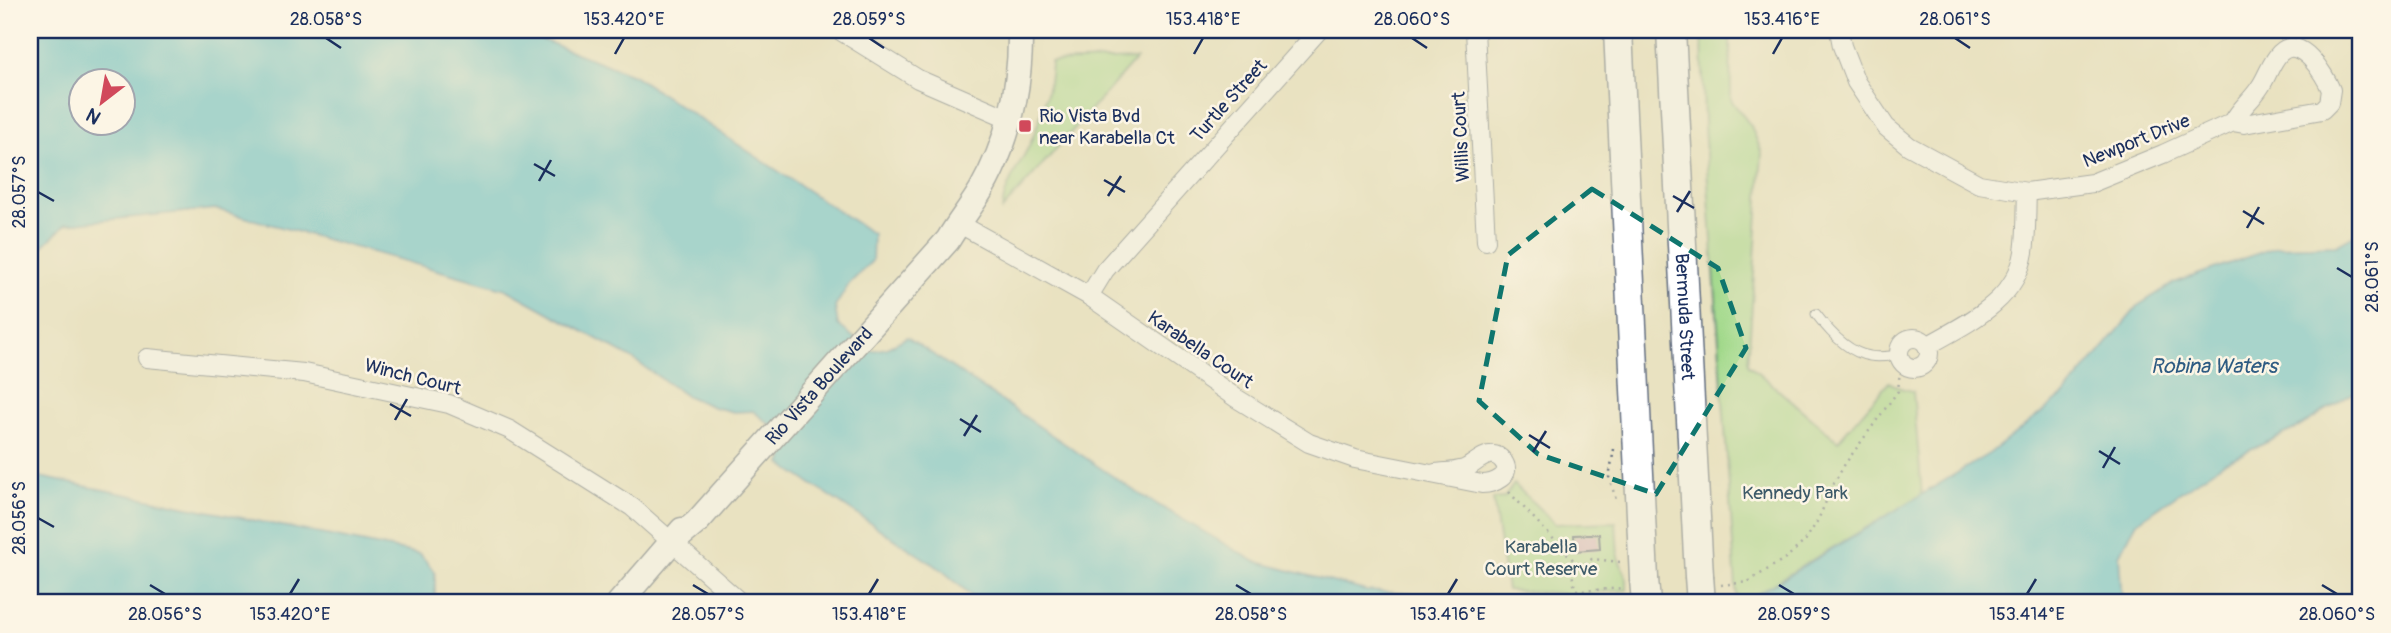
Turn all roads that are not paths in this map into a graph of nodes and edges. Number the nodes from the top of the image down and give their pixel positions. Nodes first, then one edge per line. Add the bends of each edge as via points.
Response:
1 (839, 30) edge
2 (1020, 30) edge
3 (1319, 30) edge
4 (1475, 30) edge
5 (1618, 30) edge
6 (1671, 30) edge
7 (1839, 30) edge
8 (2293, 30) edge
9 (2294, 48) junction
10 (1010, 119) junction
11 (2233, 122) junction
12 (2027, 192) junction
13 (958, 223) junction
14 (1486, 241) dead end
15 (1088, 296) junction
16 (1816, 314) dead end
17 (147, 358) dead end
18 (1900, 359) joint
19 (1435, 473) junction
20 (673, 542) junction
21 (1635, 583) edge
22 (1705, 588) edge
23 (2361, 594) edge
24 (619, 603) edge
25 (741, 603) edge
26 (2353, 603) edge

1 - 10 street via 918,79
2 - 10 street, Rio Vista Boulevard
3 - 15 street, Turtle Street via 1105,270
4 - 14 street, Willis Court
5 - 21 main road
6 - 22 main road, Bermuda Street
7 - 12 street, Newport Drive via 1856,82 1886,127 1901,140 1979,184
8 - 9 street
9 - 11 street, Newport Drive via 2279,54 2263,84
9 - 11 street, Newport Drive via 2311,58 2329,85 2332,93 2327,106 2244,124
10 - 13 street, Rio Vista Boulevard via 990,172
11 - 12 street, Newport Drive via 2092,183
12 - 18 street via 2025,250 2014,280 1995,304 1927,346 1920,339 1909,338 1901,345
13 - 15 street, Karabella Court
13 - 20 street, Rio Vista Boulevard via 948,240
15 - 19 street, Karabella Court via 1309,443 1355,459
16 - 18 lane via 1859,353
17 - 20 street, Winch Court via 304,373 449,404 510,430 632,507
19 - 19 street, Karabella Court via 1463,469 1493,455 1506,466 1504,475 1491,484
20 - 24 street, Rio Vista Boulevard
20 - 25 street, Winch Court
23 - 26 street

